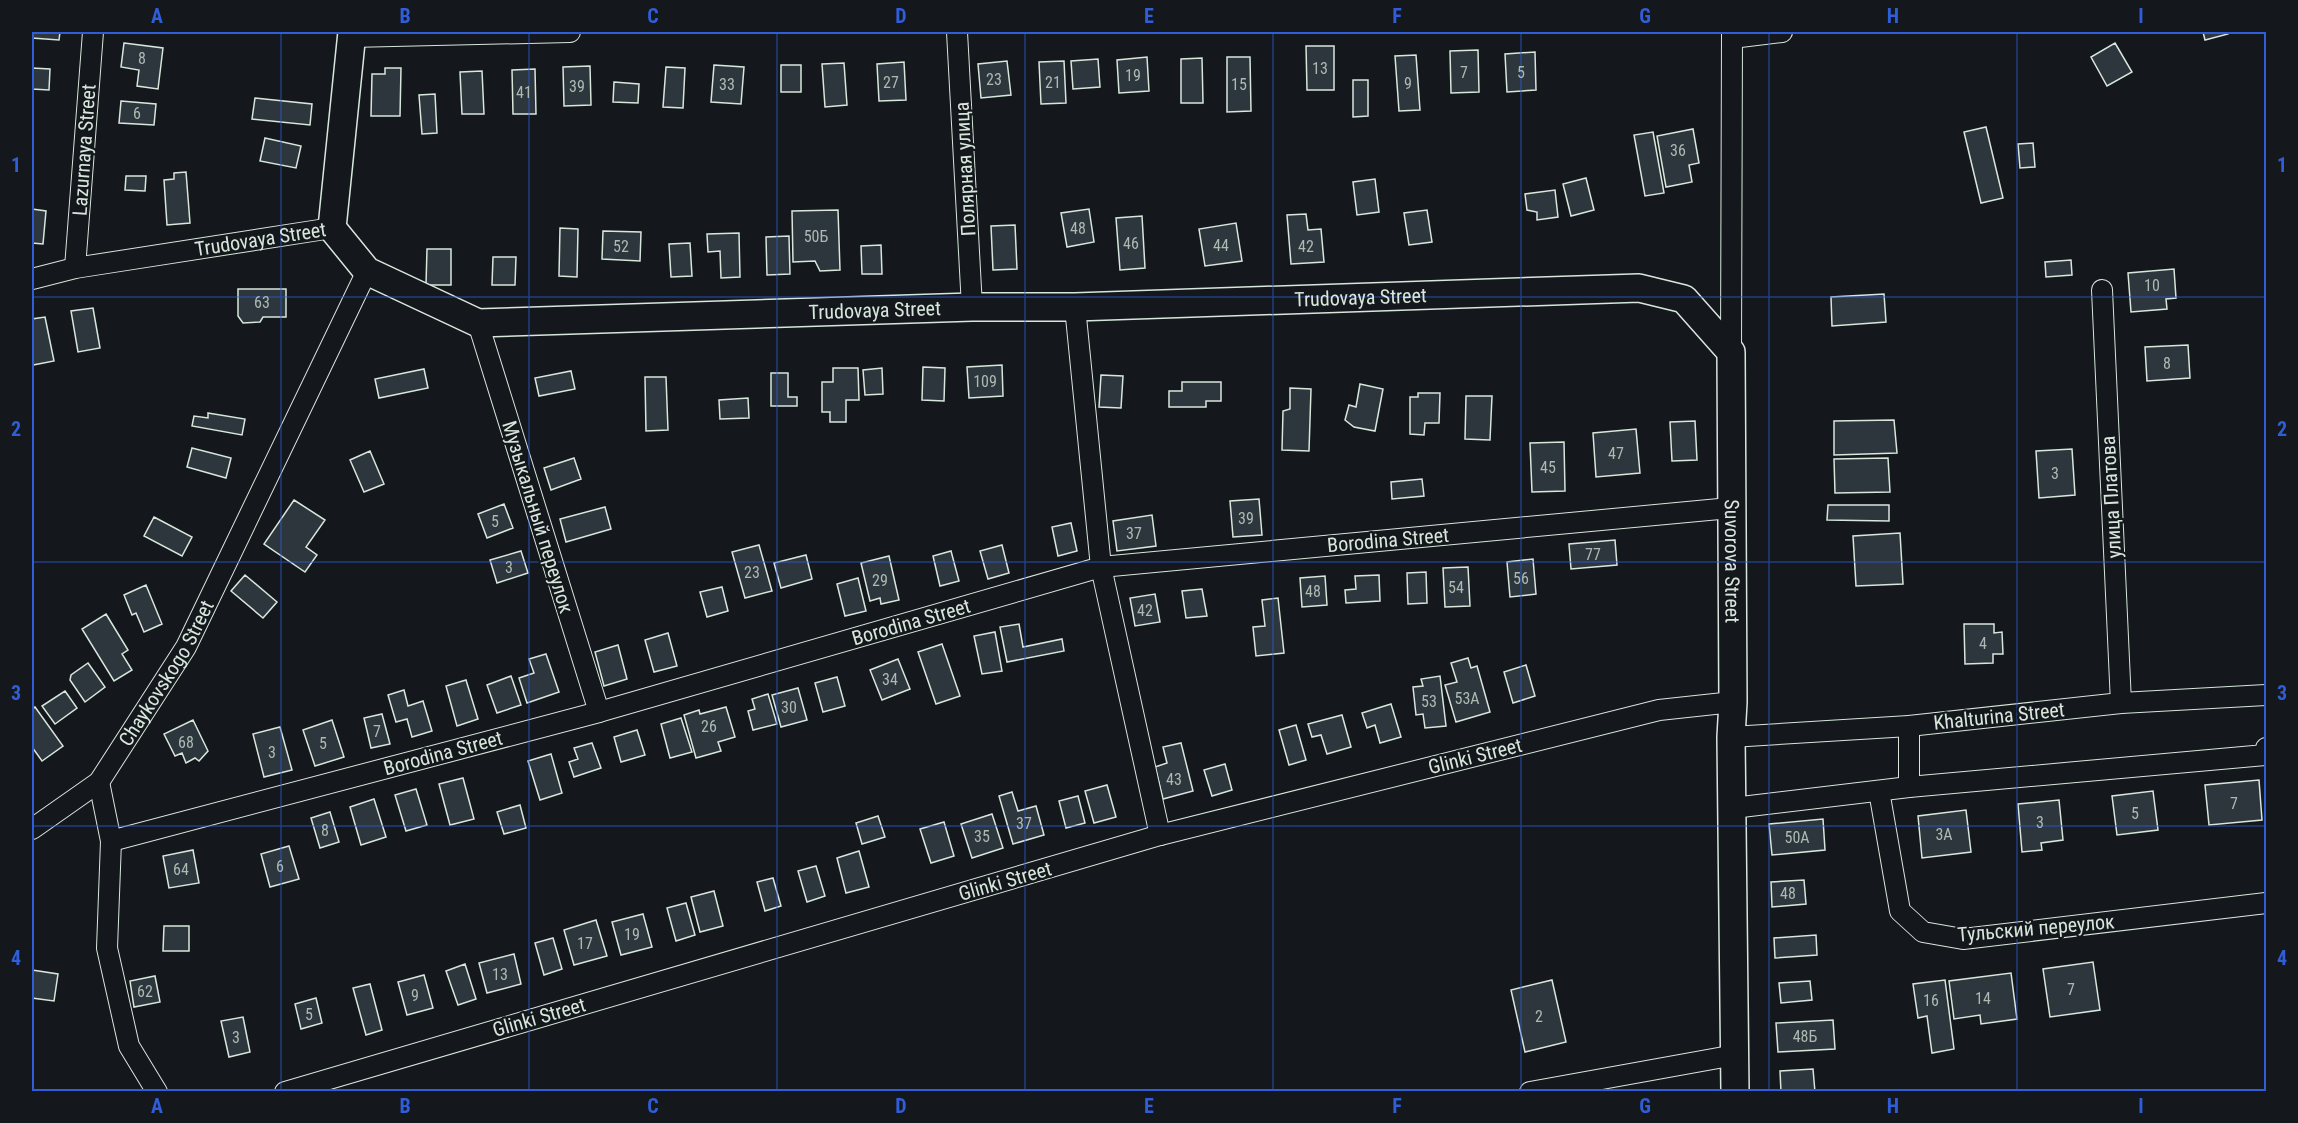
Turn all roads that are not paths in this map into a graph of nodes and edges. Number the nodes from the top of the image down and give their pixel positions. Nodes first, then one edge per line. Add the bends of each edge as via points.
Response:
1 (93, 32) edge
2 (570, 32) edge
3 (957, 32) edge
4 (1782, 32) edge
5 (351, 34) edge
6 (1732, 35) edge
7 (332, 228) junction
8 (75, 268) junction
9 (367, 271) junction
10 (32, 279) edge
11 (2102, 290) dead end
12 (972, 307) junction
13 (1074, 307) junction
14 (478, 323) junction
15 (1731, 352) junction
16 (1730, 508) junction
17 (1101, 567) junction
18 (2266, 695) edge
19 (1733, 702) junction
20 (2121, 703) junction
21 (599, 712) junction
22 (1909, 726) junction
23 (1731, 736) junction
24 (2266, 748) edge
25 (99, 782) junction
26 (1909, 787) junction
27 (1879, 790) junction
28 (1732, 808) junction
29 (32, 829) edge
30 (1160, 835) junction
31 (111, 841) junction
32 (2266, 903) edge
33 (1735, 1055) junction
34 (157, 1092) edge
35 (285, 1092) edge
36 (1530, 1092) edge
37 (1735, 1092) edge

1 - 8 street, Lazurnaya Street
2 - 5 street
3 - 12 street, Полярная улица
4 - 6 street
5 - 7 main road
6 - 15 street, Suvorova Street
7 - 8 street, Trudovaya Street
7 - 9 main road, Trudovaya Street
8 - 10 street, Trudovaya Street
9 - 14 main road, Trudovaya Street
9 - 25 street, Chaykovskogo Street via 186,647
11 - 20 street, улица Платова
12 - 13 main road, Trudovaya Street
12 - 14 main road, Trudovaya Street
13 - 15 main road, Trudovaya Street via 1639,288 1684,299
13 - 17 street
14 - 21 street, Музыкальный переулок
15 - 16 main road, Suvorova Street
16 - 17 street, Borodina Street
16 - 19 main road, Suvorova Street
17 - 21 street, Borodina Street
17 - 30 street
18 - 20 street, Khalturina Street
19 - 23 main road, Suvorova Street
19 - 30 street, Glinki Street via 1659,710
20 - 22 street, Khalturina Street
21 - 31 street, Borodina Street
22 - 23 street, Khalturina Street
22 - 26 street
23 - 28 main road, Suvorova Street
24 - 26 street via 2265,755
25 - 29 street
25 - 31 street
26 - 27 street
27 - 28 street
27 - 32 street, Тульский переулок via 1900,911 1923,932 1964,939
28 - 33 main road, Suvorova Street
30 - 35 street, Glinki Street
31 - 34 street via 107,948 129,1046
33 - 36 street
33 - 37 main road, Suvorova Street

